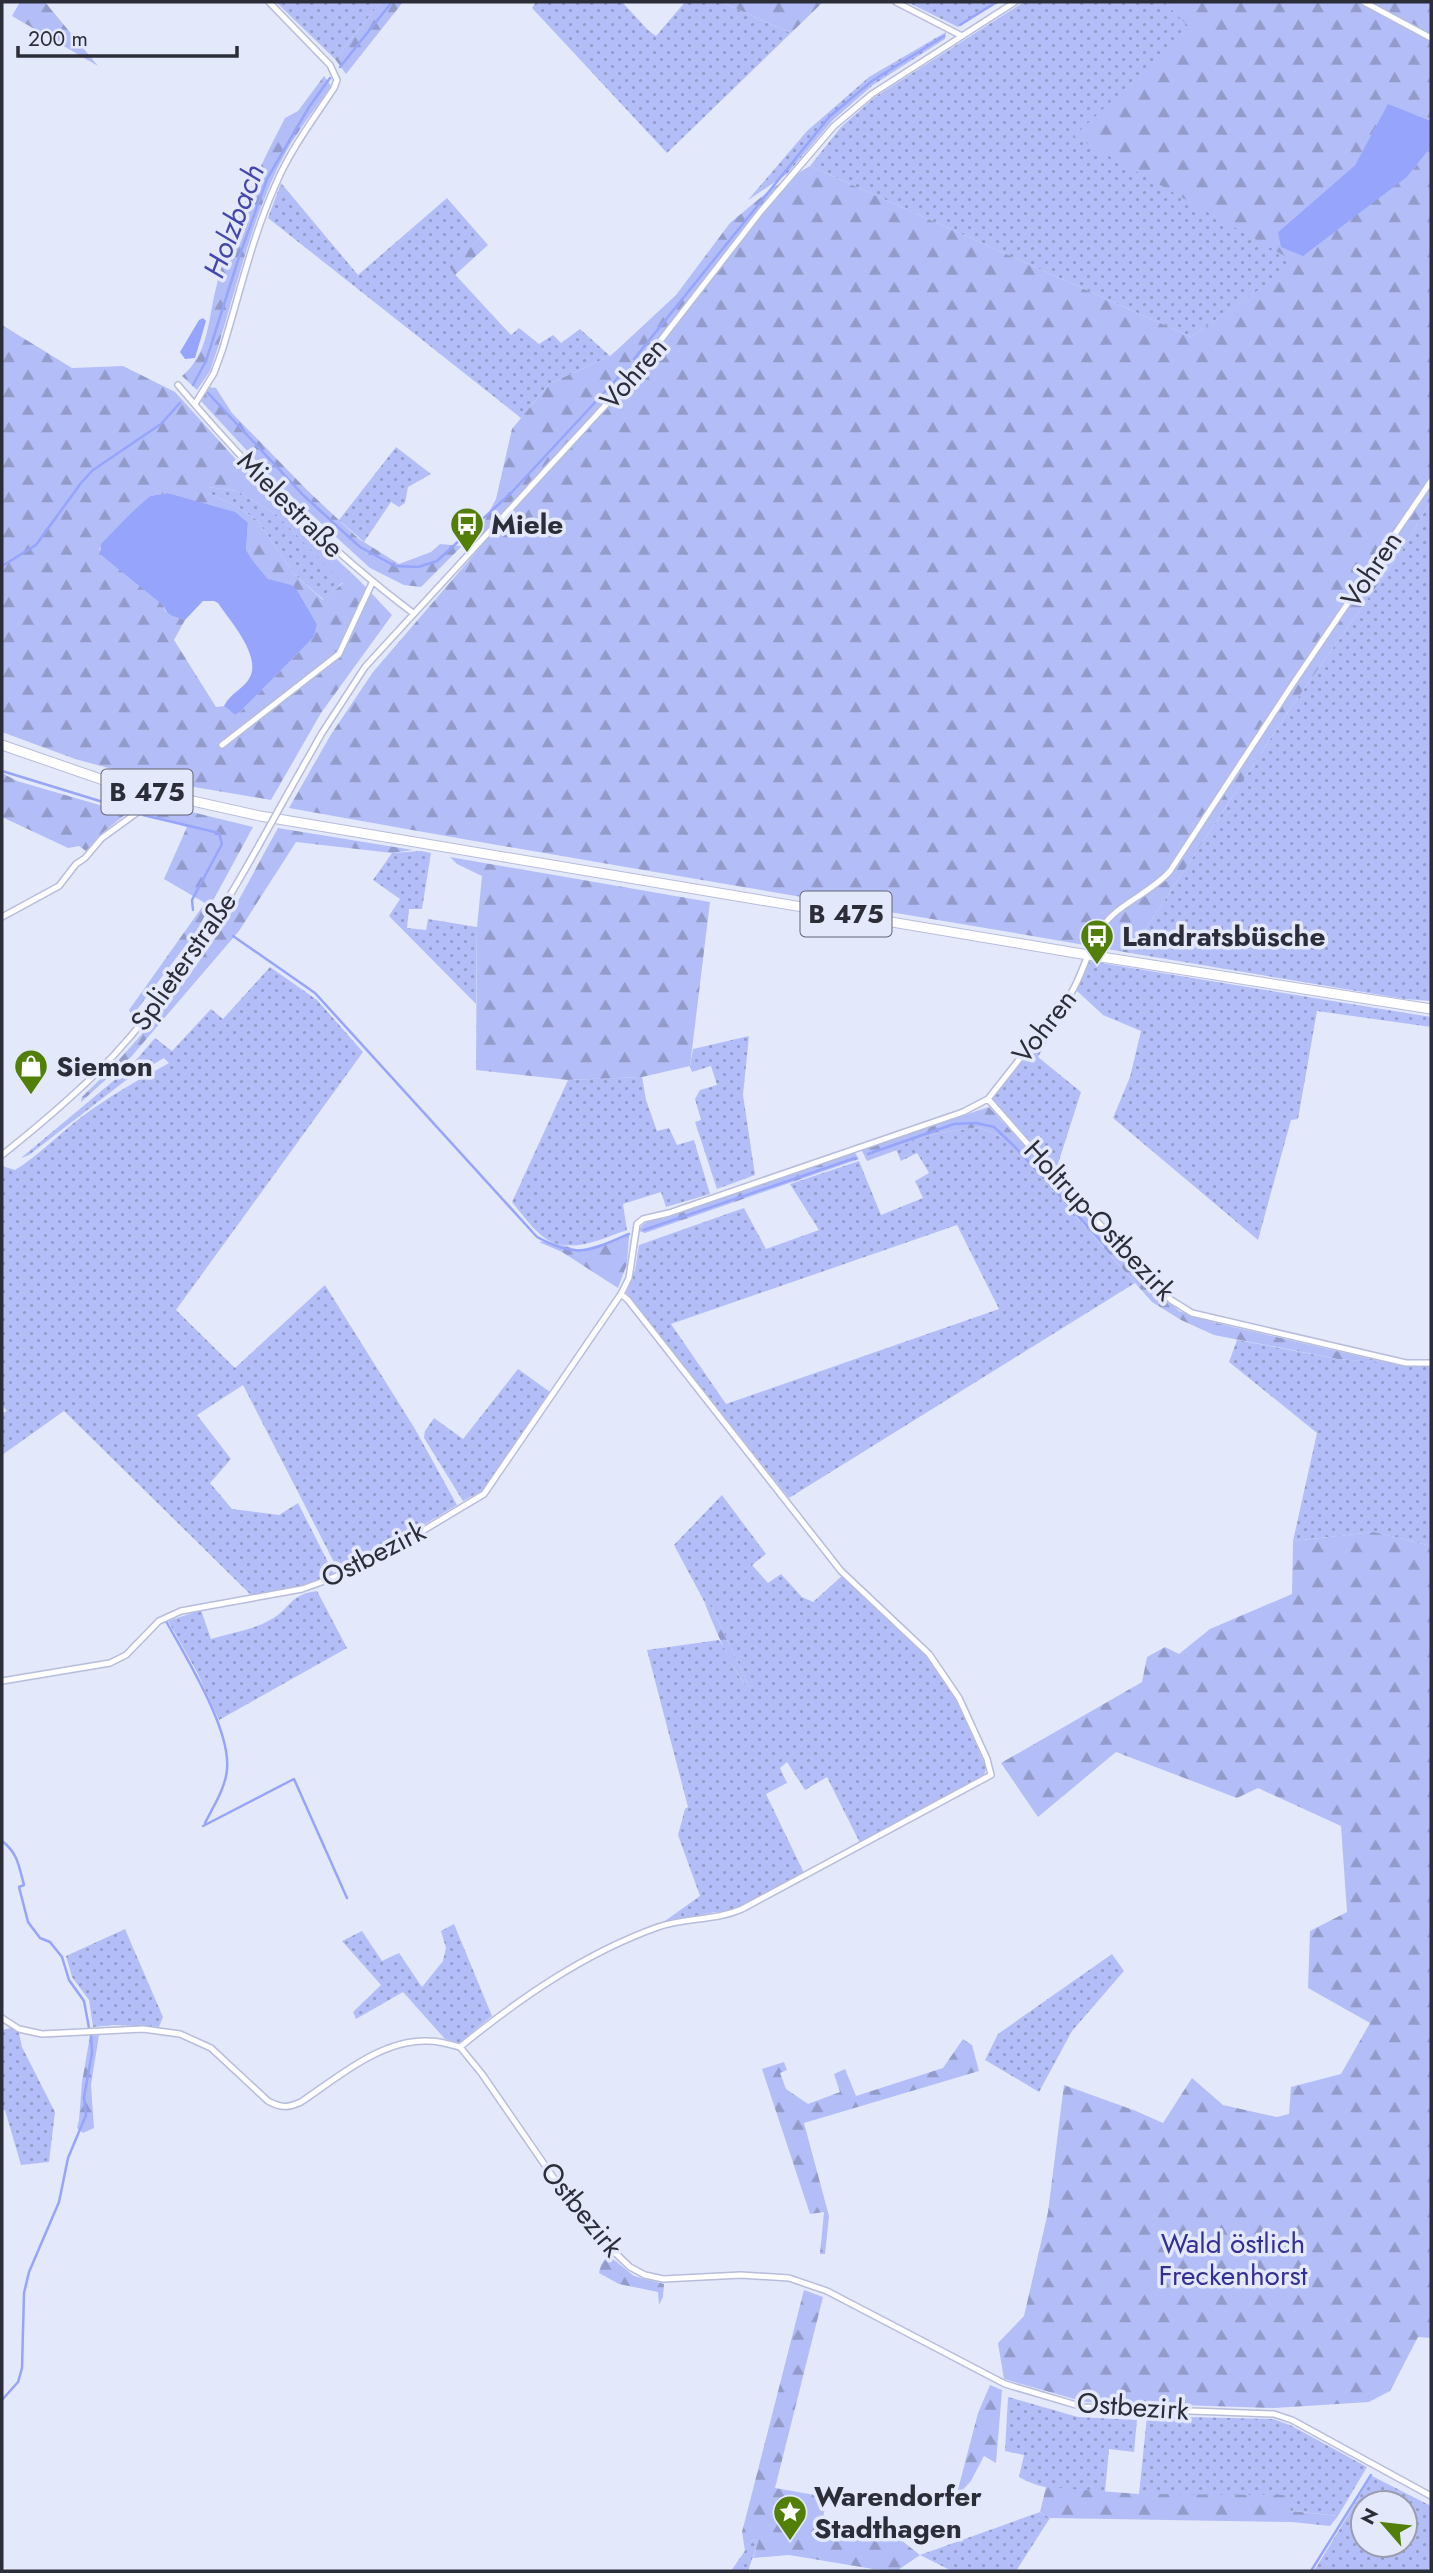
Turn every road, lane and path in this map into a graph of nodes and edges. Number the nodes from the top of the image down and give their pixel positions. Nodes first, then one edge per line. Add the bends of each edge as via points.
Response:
1 (269, 2) edge
2 (896, 2) edge
3 (1015, 2) edge
4 (1364, 2) edge
5 (962, 36) junction
6 (1431, 38) edge
7 (178, 385) dead end
8 (195, 404) junction
9 (1431, 481) edge
10 (372, 583) junction
11 (413, 613) junction
12 (322, 733) joint
13 (2, 745) edge
14 (222, 746) dead end
15 (150, 793) junction
16 (2, 917) edge
17 (1090, 955) junction
18 (1431, 1009) edge
19 (988, 1099) junction
20 (2, 1155) edge
21 (632, 1264) joint
22 (621, 1294) junction
23 (1431, 1363) edge
24 (2, 1681) edge
25 (2, 2018) edge
26 (460, 2047) junction
27 (1431, 2496) edge

1 - 8 street via 330,65 337,80 275,184 222,351
2 - 5 street
3 - 5 street, Vohren
4 - 6 street
5 - 11 street, Vohren via 872,94 834,126 761,211 636,372
7 - 8 street, Mielestraße
8 - 10 street, Mielestraße via 266,482
9 - 17 street, Vohren via 1170,871 1103,924
10 - 11 street, Mielestraße
10 - 14 street via 339,654
11 - 12 street, Vohren via 365,667
12 - 20 street, Splieterstraße, bridge via 211,929 172,985 113,1056
13 - 15 main road, B 475
15 - 16 street via 142,809 102,838 59,886
15 - 17 main road, B 475 via 273,818
17 - 18 main road, B 475
17 - 19 street, Vohren via 1070,995
19 - 21 street, Vohren via 963,1112 643,1219 634,1236
19 - 23 street, Holtrup-Ostbezirk via 1171,1300 1192,1312 1406,1363
21 - 22 street, Ostbezirk
22 - 24 street, Ostbezirk via 484,1494 374,1560 327,1580 302,1589 181,1611 159,1621 126,1655 110,1663
22 - 26 street via 841,1571 929,1654 959,1698 991,1776 742,1909 723,1917 662,1926 596,1955 531,1991
25 - 26 street via 19,2029 42,2034 143,2029 180,2034 211,2048 279,2108 301,2102 394,2047 426,2041
26 - 27 street, Ostbezirk via 562,2190 620,2258 645,2275 663,2279 759,2276 805,2282 1005,2384 1083,2407 1274,2414

